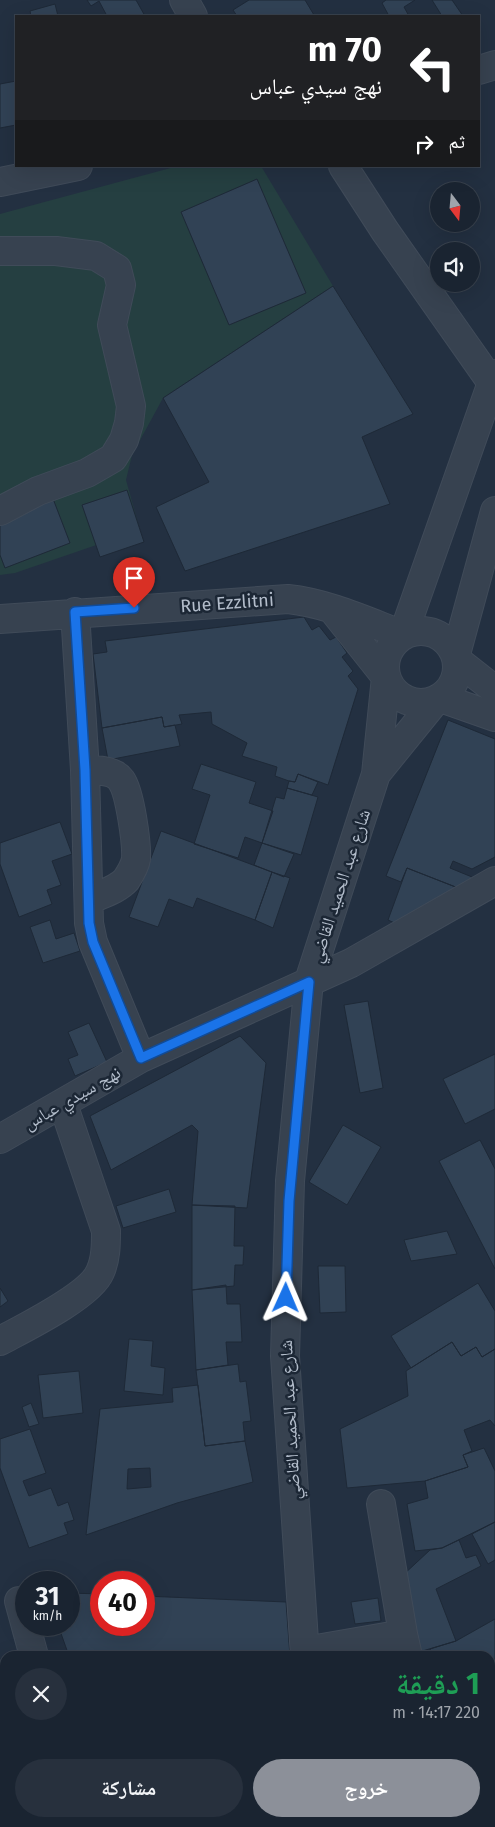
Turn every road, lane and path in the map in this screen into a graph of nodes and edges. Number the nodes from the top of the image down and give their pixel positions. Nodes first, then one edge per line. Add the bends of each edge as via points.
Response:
1 (184, 0) edge
2 (192, 15) edge
3 (495, 65) edge
4 (480, 70) edge
5 (480, 79) edge
6 (495, 82) edge
7 (73, 167) edge
8 (344, 167) edge
9 (0, 182) edge
10 (0, 251) edge
11 (494, 379) edge
12 (0, 511) edge
13 (495, 514) edge
14 (332, 609) junction
15 (75, 612) junction
16 (0, 619) edge
17 (403, 634) junction
18 (457, 657) junction
19 (386, 678) junction
20 (495, 690) edge
21 (439, 699) junction
22 (495, 717) edge
23 (85, 770) junction
24 (376, 774) junction
25 (495, 881) edge
26 (88, 900) junction
27 (309, 982) junction
28 (141, 1058) junction
29 (63, 1104) junction
30 (0, 1139) edge
31 (0, 1341) edge
32 (381, 1504) dead end
33 (29, 1636) edge
34 (405, 1645) edge
35 (33, 1651) edge
36 (305, 1651) edge
37 (338, 1651) edge

1 - 2 street
3 - 4 street
5 - 6 street
7 - 9 street
8 - 11 street via 385,231
10 - 12 street via 56,251 96,256 117,269 121,285 112,325 131,406 130,423 113,458 87,473 38,491
11 - 17 street
13 - 18 street
14 - 15 street, Rue Ezzlitni via 288,599
14 - 17 street, Rue Ezzlitni
14 - 19 street
15 - 16 street, Rue Ezzlitni
15 - 23 street
17 - 18 street via 428,630 439,634
17 - 19 street via 385,658
18 - 20 street
18 - 21 street via 455,681
19 - 21 street via 401,697 412,702
19 - 24 street, شارع عبد الحميد القاضي
21 - 22 street
21 - 24 street, شارع عبد الحميد القاضي
23 - 26 street
23 - 26 street via 109,773 121,779 127,794 136,850 135,862 125,880 116,888
24 - 27 street, شارع عبد الحميد القاضي
25 - 27 street, نهج سيدي عباس via 352,963
26 - 28 street via 93,942
27 - 28 street, نهج سيدي عباس
27 - 36 street, شارع عبد الحميد القاضي via 289,1201 285,1356
28 - 29 street, نهج سيدي عباس
29 - 30 street, نهج سيدي عباس
29 - 31 street via 106,1230 106,1252 100,1274 80,1294
32 - 34 street
33 - 35 street
34 - 37 street

